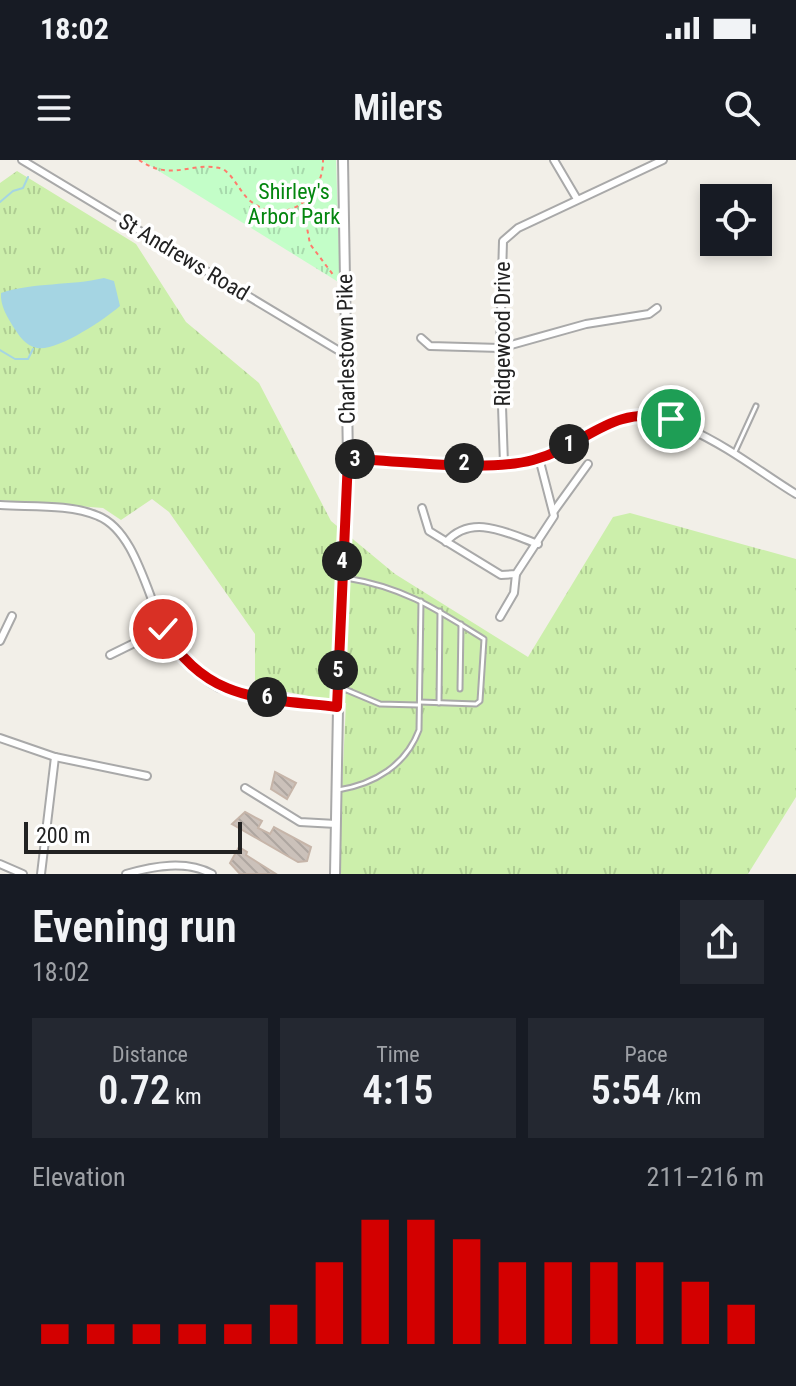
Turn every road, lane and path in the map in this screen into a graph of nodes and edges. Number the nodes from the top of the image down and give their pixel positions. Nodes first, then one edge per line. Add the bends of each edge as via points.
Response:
1 (22, 160) edge
2 (139, 160) edge
3 (323, 160) edge
4 (343, 160) edge
5 (554, 160) edge
6 (663, 160) edge
7 (577, 199) junction
8 (303, 204) junction
9 (334, 276) dead end
10 (657, 308) dead end
11 (421, 338) dead end
12 (500, 348) junction
13 (346, 355) junction
14 (756, 406) dead end
15 (733, 456) junction
16 (539, 458) junction
17 (348, 459) junction
18 (504, 464) junction
19 (588, 464) dead end
20 (796, 494) edge
21 (0, 505) edge
22 (422, 508) dead end
23 (554, 511) junction
24 (446, 542) junction
25 (538, 544) junction
26 (516, 574) junction
27 (342, 577) junction
28 (421, 599) junction
29 (440, 611) junction
30 (12, 616) dead end
31 (500, 617) dead end
32 (461, 624) junction
33 (163, 629) junction
34 (0, 641) edge
35 (110, 655) dead end
36 (338, 687) junction
37 (460, 689) dead end
38 (420, 703) junction
39 (439, 703) junction
40 (337, 707) junction
41 (0, 738) edge
42 (55, 757) junction
43 (147, 776) dead end
44 (245, 788) dead end
45 (338, 790) junction
46 (336, 824) junction
47 (0, 864) edge
48 (23, 874) edge
49 (41, 874) edge
50 (126, 874) edge
51 (212, 874) edge
52 (335, 874) edge

1 - 13 street, St Andrews Road
2 - 8 path via 158,172 223,169 250,201 270,210
3 - 8 path via 319,184
4 - 13 street, Charlestown Pike
5 - 7 street
6 - 7 street, Ridgewood Drive
7 - 12 street, Ridgewood Drive via 503,241
8 - 9 path via 310,244
10 - 12 street
11 - 12 street via 430,346
12 - 18 street, Ridgewood Drive
13 - 17 street, Charlestown Pike
14 - 15 lane
15 - 16 street via 671,419 639,415 609,421
15 - 20 street
16 - 18 street
16 - 23 street
17 - 18 street
17 - 27 street, Charlestown Pike
19 - 23 street
21 - 33 street via 82,511 108,522 131,551
22 - 24 street via 429,531
23 - 25 street via 553,523
24 - 25 street via 462,529 480,526
24 - 26 street via 501,575
25 - 26 street
26 - 31 street via 514,593
27 - 28 lane via 380,583
27 - 36 street, Charlestown Pike
28 - 29 lane
28 - 38 lane
29 - 32 lane
29 - 39 lane
30 - 34 street
32 - 37 lane
32 - 39 lane via 484,639 480,701
33 - 35 street
33 - 40 street via 186,664 219,688
36 - 38 lane via 380,704
36 - 40 street, Charlestown Pike
38 - 39 lane
38 - 45 lane via 419,730 400,763
40 - 45 street, Charlestown Pike
41 - 42 street
42 - 43 street
42 - 49 street
44 - 46 street via 300,822
45 - 46 street, Charlestown Pike
46 - 52 street, Charlestown Pike
47 - 48 street
50 - 51 street via 172,865

